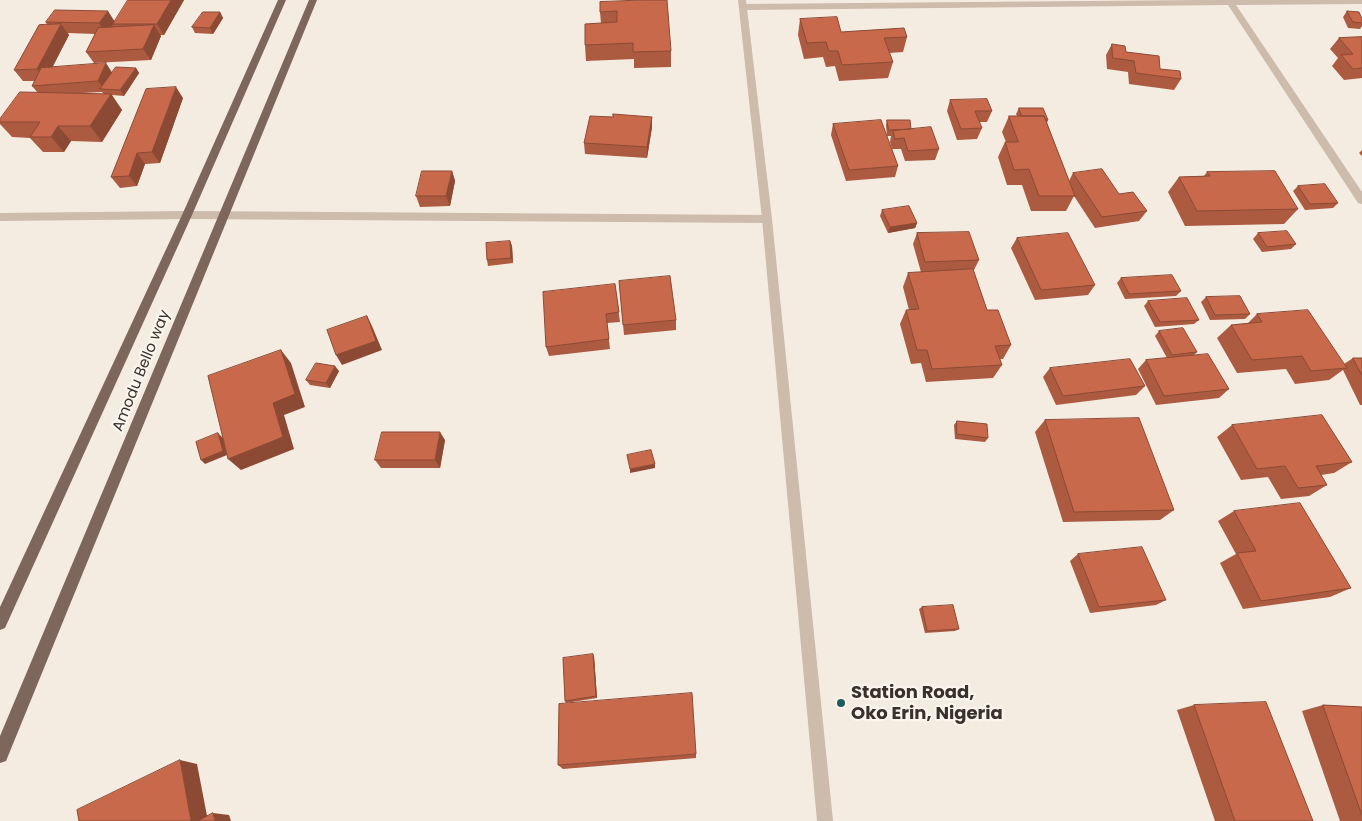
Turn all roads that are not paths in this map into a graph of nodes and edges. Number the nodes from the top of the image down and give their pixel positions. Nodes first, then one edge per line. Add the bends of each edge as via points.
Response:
1 (282, 0) edge
2 (313, 0) edge
3 (1362, 1) edge
4 (1230, 2) junction
5 (742, 4) edge
6 (1362, 200) edge
7 (187, 216) junction
8 (223, 216) junction
9 (0, 217) edge
10 (767, 220) junction
11 (0, 623) edge
12 (0, 755) edge
13 (825, 821) edge

1 - 7 main road, Amodu Bello way
2 - 8 main road, Amodu Bello way
3 - 4 street
4 - 5 street
4 - 6 street
5 - 10 street
7 - 8 street
7 - 9 street
7 - 11 main road, Amodu Bello way
8 - 10 street
8 - 12 main road, Amodu Bello way
10 - 13 street

